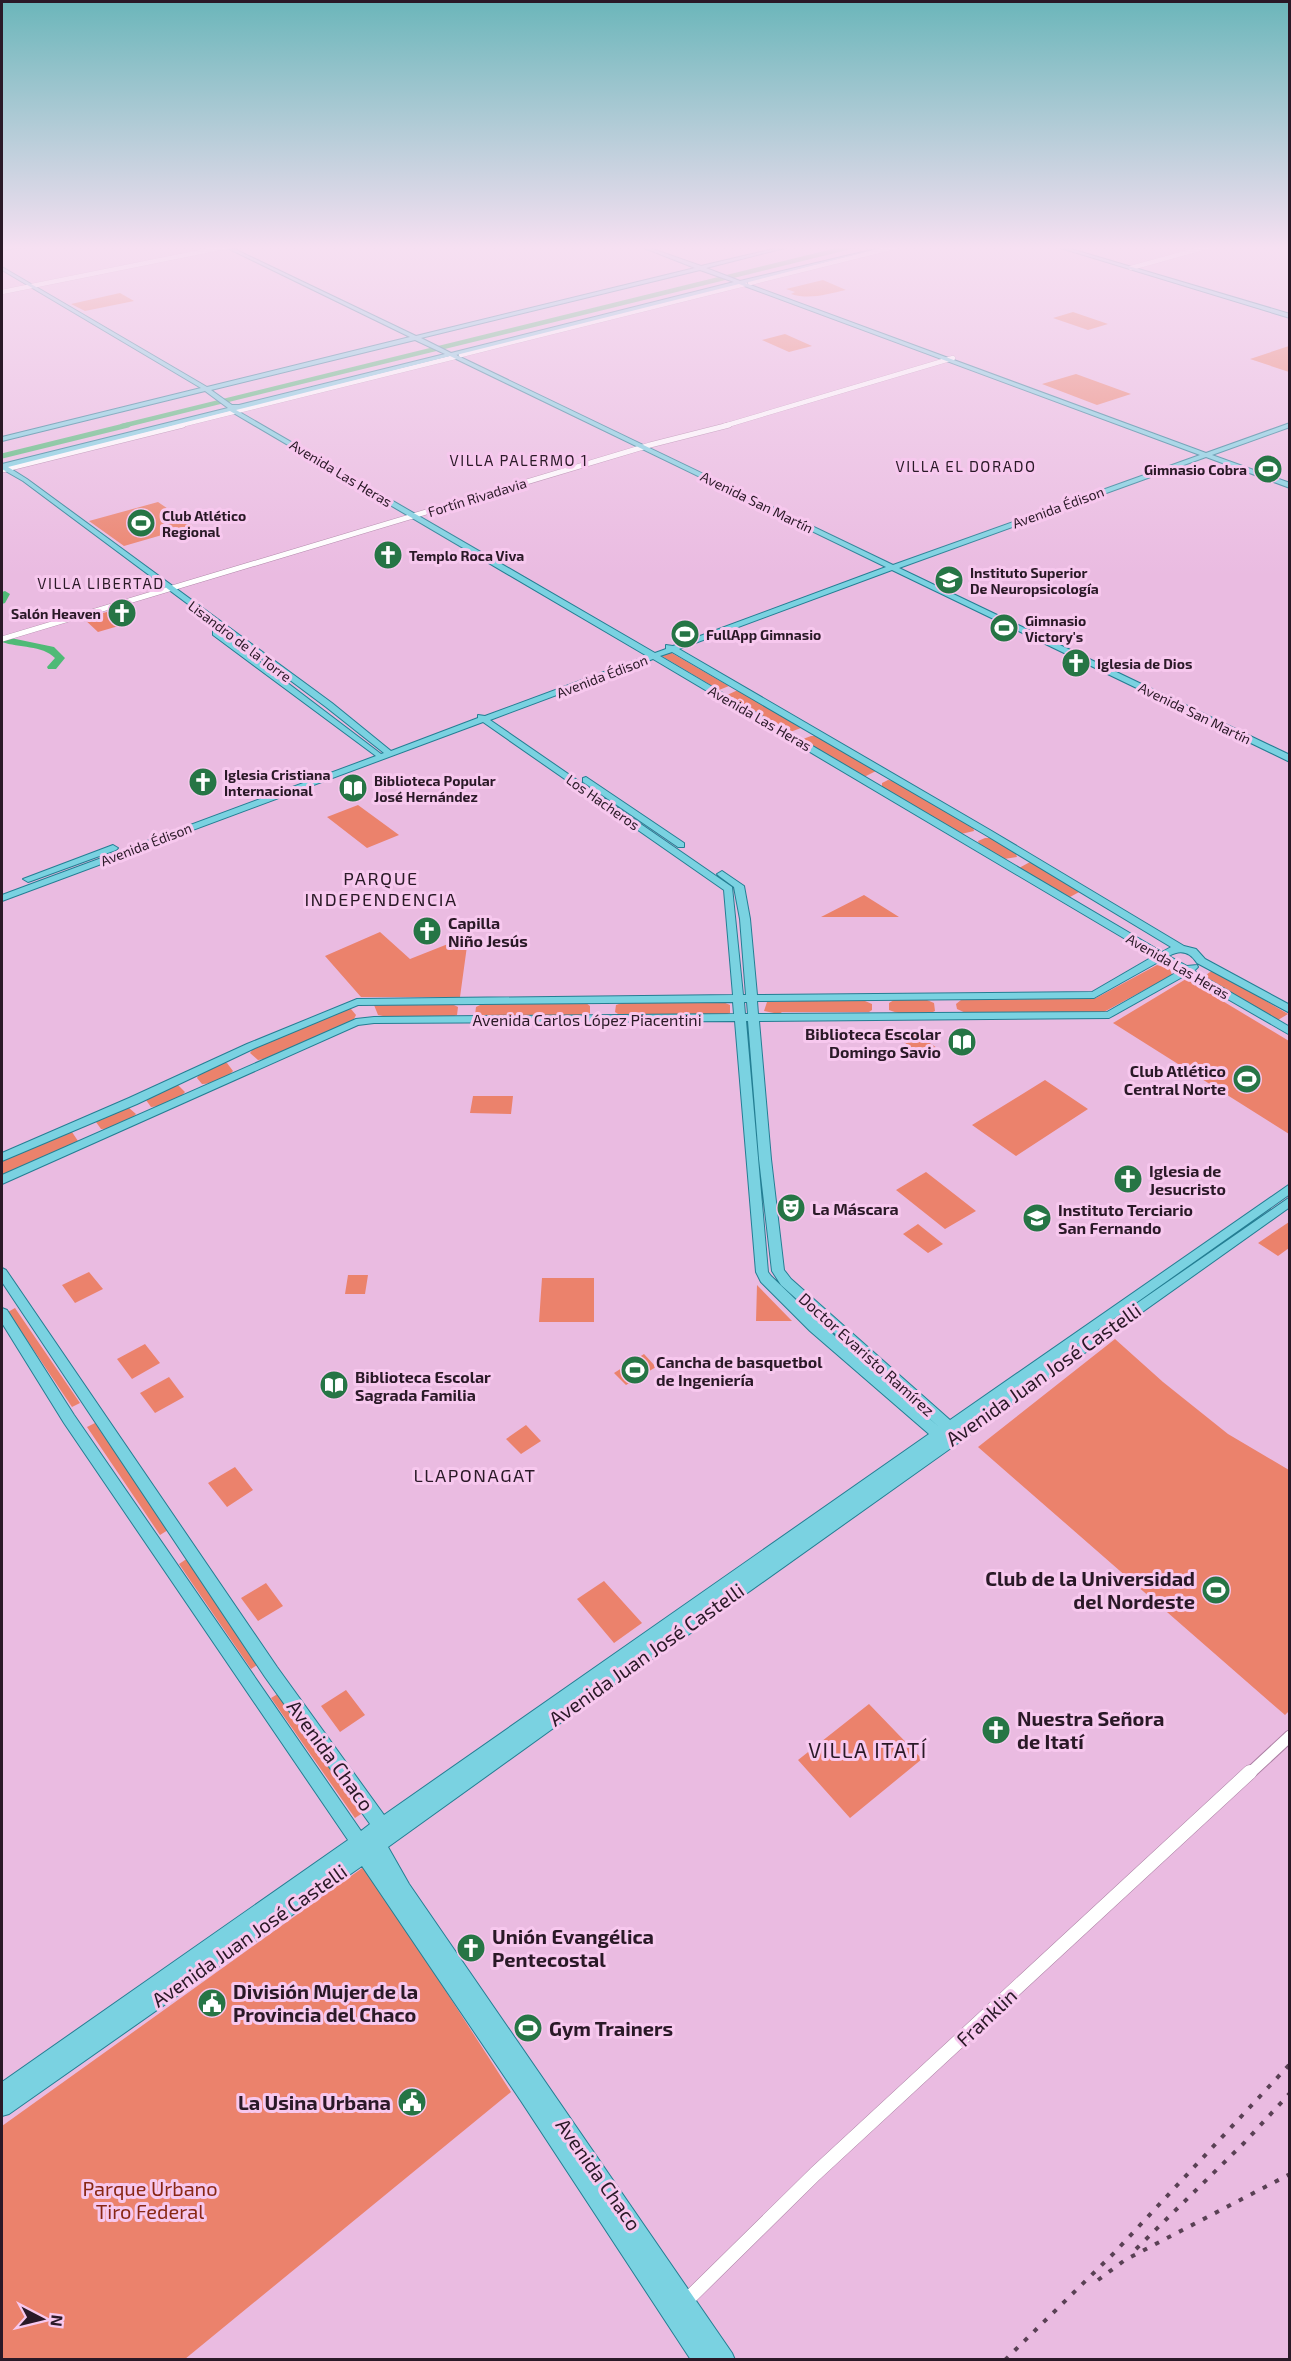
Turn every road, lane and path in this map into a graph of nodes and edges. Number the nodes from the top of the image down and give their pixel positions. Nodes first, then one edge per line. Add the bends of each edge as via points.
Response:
1 (151, 356) edge
2 (340, 356) edge
3 (451, 356) edge
4 (451, 356) edge
5 (458, 356) edge
6 (943, 356) edge
7 (951, 359) junction
8 (366, 375) junction
9 (332, 387) junction
10 (207, 389) junction
11 (233, 407) junction
12 (203, 416) junction
13 (1290, 420) edge
14 (1290, 425) edge
15 (150, 432) junction
16 (2, 439) edge
17 (108, 440) junction
18 (646, 446) junction
19 (1203, 453) junction
20 (3, 468) edge
21 (1290, 484) edge
22 (416, 515) junction
23 (894, 565) junction
24 (170, 588) junction
25 (160, 592) junction
26 (2, 639) edge
27 (669, 647) junction
28 (650, 653) junction
29 (485, 715) junction
30 (1290, 752) edge
31 (383, 753) junction
32 (1290, 759) edge
33 (734, 888) junction
34 (2, 889) edge
35 (2, 898) edge
36 (1184, 949) junction
37 (1180, 962) junction
38 (752, 998) junction
39 (739, 999) junction
40 (1290, 1010) edge
41 (748, 1018) junction
42 (1290, 1032) edge
43 (2, 1157) edge
44 (2, 1180) edge
45 (1290, 1188) edge
46 (1290, 1201) edge
47 (2, 1273) edge
48 (2, 1313) edge
49 (947, 1433) junction
50 (1290, 1736) edge
51 (381, 1825) junction
52 (367, 1847) junction
53 (2, 2093) edge
54 (2, 2107) edge
55 (686, 2301) junction
56 (704, 2360) edge
57 (725, 2360) edge

1 - 10 main road, Avenida Las Heras
2 - 10 main road
3 - 8 main road
4 - 9 street
5 - 18 main road, Avenida San Martín
6 - 7 main road
7 - 18 street, Fortín Rivadavia
7 - 19 main road
8 - 9 main road
8 - 11 main road via 268,400 267,396 258,395 236,401
9 - 11 street
10 - 11 main road, Avenida Las Heras
10 - 16 main road
11 - 12 main road
11 - 12 main road via 218,405 191,413
11 - 15 street
11 - 22 main road, Avenida Las Heras
12 - 17 main road
13 - 19 main road
14 - 19 main road
15 - 17 main road
15 - 20 street
17 - 20 main road
18 - 22 street, Fortín Rivadavia
18 - 23 main road, Avenida San Martín
19 - 21 main road
19 - 23 main road, Avenida Édison
20 - 24 main road, Lisandro de la Torre
20 - 25 main road, Lisandro de la Torre
22 - 24 street, Fortín Rivadavia
22 - 28 main road, Avenida Las Heras
23 - 27 main road, Avenida Édison
23 - 30 main road, Avenida San Martín
23 - 32 main road, Avenida San Martín
24 - 25 street, Fortín Rivadavia
24 - 31 main road, Lisandro de la Torre
25 - 26 street, Fortín Rivadavia
25 - 31 main road, Lisandro de la Torre
27 - 28 main road, Avenida Édison
27 - 36 main road, Avenida Las Heras
28 - 29 main road, Avenida Édison
28 - 37 main road, Avenida Las Heras
29 - 31 main road, Avenida Édison
29 - 33 main road, Los Hacheros
31 - 34 main road, Avenida Édison
31 - 35 main road, Avenida Édison
33 - 38 main road, Doctor Evaristo Ramírez via 745,920
33 - 39 main road, Doctor Evaristo Ramírez
36 - 37 main road, Avenida Carlos López Piacentini
36 - 37 main road, Avenida Las Heras via 1199,956
37 - 38 main road, Avenida Carlos López Piacentini via 1094,995
37 - 40 main road, Avenida Las Heras
37 - 41 main road, Avenida Carlos López Piacentini via 1109,1015
37 - 42 main road, Avenida Las Heras
38 - 39 main road, Avenida Carlos López Piacentini
38 - 41 main road, Doctor Evaristo Ramírez
39 - 41 main road, Doctor Evaristo Ramírez
39 - 43 main road, Avenida Carlos López Piacentini via 357,1002
41 - 44 main road, Avenida Carlos López Piacentini via 356,1022
41 - 49 main road, Doctor Evaristo Ramírez via 778,1271
45 - 49 main road, Avenida Juan José Castelli
46 - 49 main road, Avenida Juan José Castelli
47 - 51 main road, Avenida Chaco via 271,1672
48 - 52 main road, Avenida Chaco via 69,1419
49 - 51 main road, Avenida Juan José Castelli
49 - 52 main road, Avenida Juan José Castelli
50 - 55 street, Franklin via 815,2174
51 - 52 main road, Avenida Chaco
52 - 53 main road, Avenida Juan José Castelli
52 - 54 main road, Avenida Juan José Castelli
52 - 55 main road, Avenida Chaco via 403,1890
52 - 56 main road, Avenida Chaco
55 - 57 main road, Avenida Chaco

